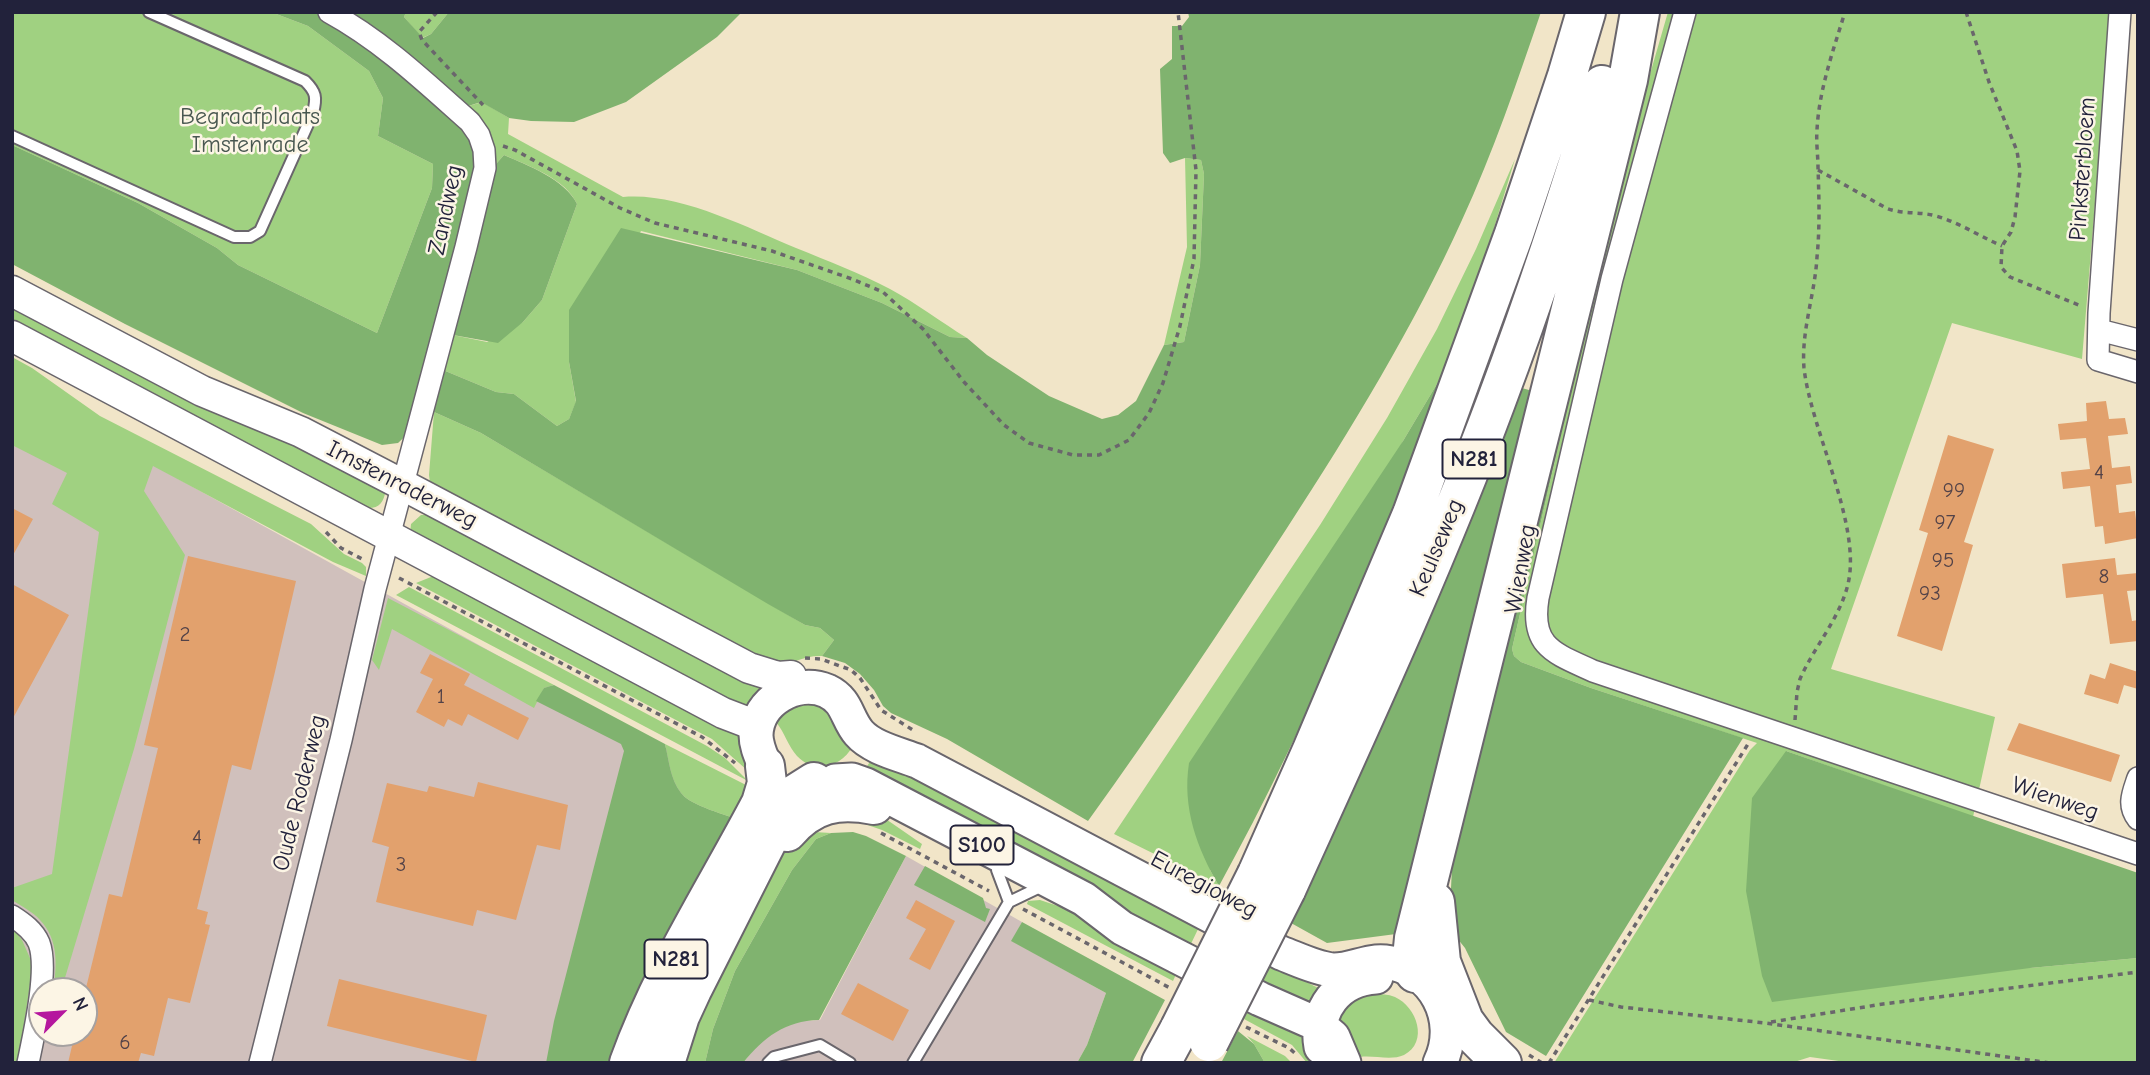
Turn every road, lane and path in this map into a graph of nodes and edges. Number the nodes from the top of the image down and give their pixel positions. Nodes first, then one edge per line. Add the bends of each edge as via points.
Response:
1 (149, 12) edge
2 (329, 12) edge
3 (437, 12) edge
4 (1178, 12) edge
5 (1586, 12) edge
6 (1622, 12) edge
7 (1640, 12) edge
8 (1685, 12) edge
9 (1845, 12) edge
10 (1966, 12) edge
11 (2120, 12) edge
12 (487, 109) dead end
13 (12, 136) edge
14 (484, 150) junction
15 (1818, 170) junction
16 (2002, 246) junction
17 (12, 291) edge
18 (2099, 322) junction
19 (12, 336) edge
20 (2138, 340) edge
21 (2138, 372) edge
22 (403, 485) junction
23 (391, 537) junction
24 (381, 569) junction
25 (794, 667) junction
26 (1758, 727) junction
27 (869, 731) junction
28 (1794, 740) junction
29 (921, 749) junction
30 (761, 756) junction
31 (2138, 778) edge
32 (824, 781) junction
33 (876, 818) junction
34 (2138, 819) edge
35 (2138, 855) edge
36 (753, 869) junction
37 (1431, 872) junction
38 (1271, 882) junction
39 (1023, 895) junction
40 (12, 916) edge
41 (1122, 928) junction
42 (2138, 972) edge
43 (1415, 973) junction
44 (1349, 976) junction
45 (1589, 1000) junction
46 (1765, 1023) junction
47 (1210, 1024) edge
48 (1322, 1051) edge
49 (1442, 1051) edge
50 (1511, 1057) edge
51 (27, 1063) edge
52 (260, 1063) edge
53 (629, 1063) edge
54 (665, 1063) edge
55 (768, 1063) edge
56 (850, 1063) edge
57 (913, 1063) edge
58 (1161, 1063) edge
59 (1490, 1063) edge
60 (1542, 1063) edge
61 (1549, 1063) edge
62 (2050, 1063) edge

1 - 13 lane via 305,81 314,90 313,113 261,231 234,237
2 - 14 street, Zandweg via 367,35 470,122
3 - 12 path via 419,32 422,40
4 - 14 path via 1196,170 1194,258 1176,337 1154,403 1129,440 1099,455 1073,455 1029,443 1004,425 923,330 883,292 772,251 655,223 515,150 501,146
5 - 38 highway, Keulseweg / N281 via 1514,234 1412,514 1312,750
6 - 38 highway, Keulseweg / N281 via 1550,250 1496,403 1398,641
7 - 37 highway, N281 via 1628,80
8 - 26 street, Wienweg via 1612,279 1535,616 1544,644 1555,653 1592,671
9 - 15 path via 1819,106
10 - 16 path via 2018,159 2015,217
11 - 18 street, Pinksterbloem
14 - 22 street, Zandweg via 485,167 466,247
15 - 16 path via 1886,208 1932,215
15 - 28 path via 1818,255 1804,360 1810,402 1846,528 1850,569 1845,595 1800,678
16 - 18 path via 2001,267 2010,277
17 - 22 street, Imstenraderweg via 202,391 301,432
18 - 20 street
18 - 21 street, Pinksterbloem via 2098,360
19 - 23 street, Imstenraderweg
22 - 23 street, Zandweg
22 - 25 street, Imstenraderweg via 749,668 778,677
23 - 24 street, Oude Roderweg
23 - 30 street, Imstenraderweg via 723,713
24 - 30 path via 702,737
24 - 52 street, Oude Roderweg
25 - 27 main road via 841,680 859,698
25 - 29 path via 821,659 851,670 881,710 901,723
26 - 28 street, Wienweg
26 - 45 path
27 - 29 main road, Euregioweg / S100
27 - 30 main road, S100 via 858,732 843,704 826,691 793,689 774,699 761,716
27 - 32 main road via 866,751 854,770
28 - 35 street, Wienweg
29 - 44 main road, Euregioweg / S100 via 1281,953
30 - 32 main road, S100 via 773,742 788,768 800,777
30 - 53 highway, N281 via 749,825 677,957
31 - 34 street via 2131,802
32 - 36 highway, N281 via 803,788 789,802
32 - 41 main road, S100 via 852,780 866,785 1084,899
33 - 36 highway, N281 via 852,800 822,806 794,823 773,854
33 - 39 path
33 - 39 main road, S100 via 997,870
36 - 54 highway, N281 via 680,1016
37 - 43 highway, N281 via 1414,938
37 - 50 highway, N281 via 1438,944 1468,1028
38 - 47 highway, Keulseweg / N281, bridge
39 - 41 main road, S100
39 - 47 path
39 - 57 lane
40 - 51 street via 38,941 43,959
41 - 47 main road, S100
42 - 46 path
43 - 44 main road, S100 via 1385,962
43 - 49 main road, S100 via 1438,996
44 - 48 main road via 1331,999
44 - 49 main road, S100 via 1384,977 1405,984 1429,1008
45 - 46 path
45 - 61 path
46 - 62 path
47 - 48 path via 1289,1048
47 - 48 main road, S100 via 1312,1035
47 - 58 highway, Keulseweg / N281
49 - 59 main road, S100 via 1458,1040
50 - 60 path
55 - 56 lane via 774,1057 820,1045

